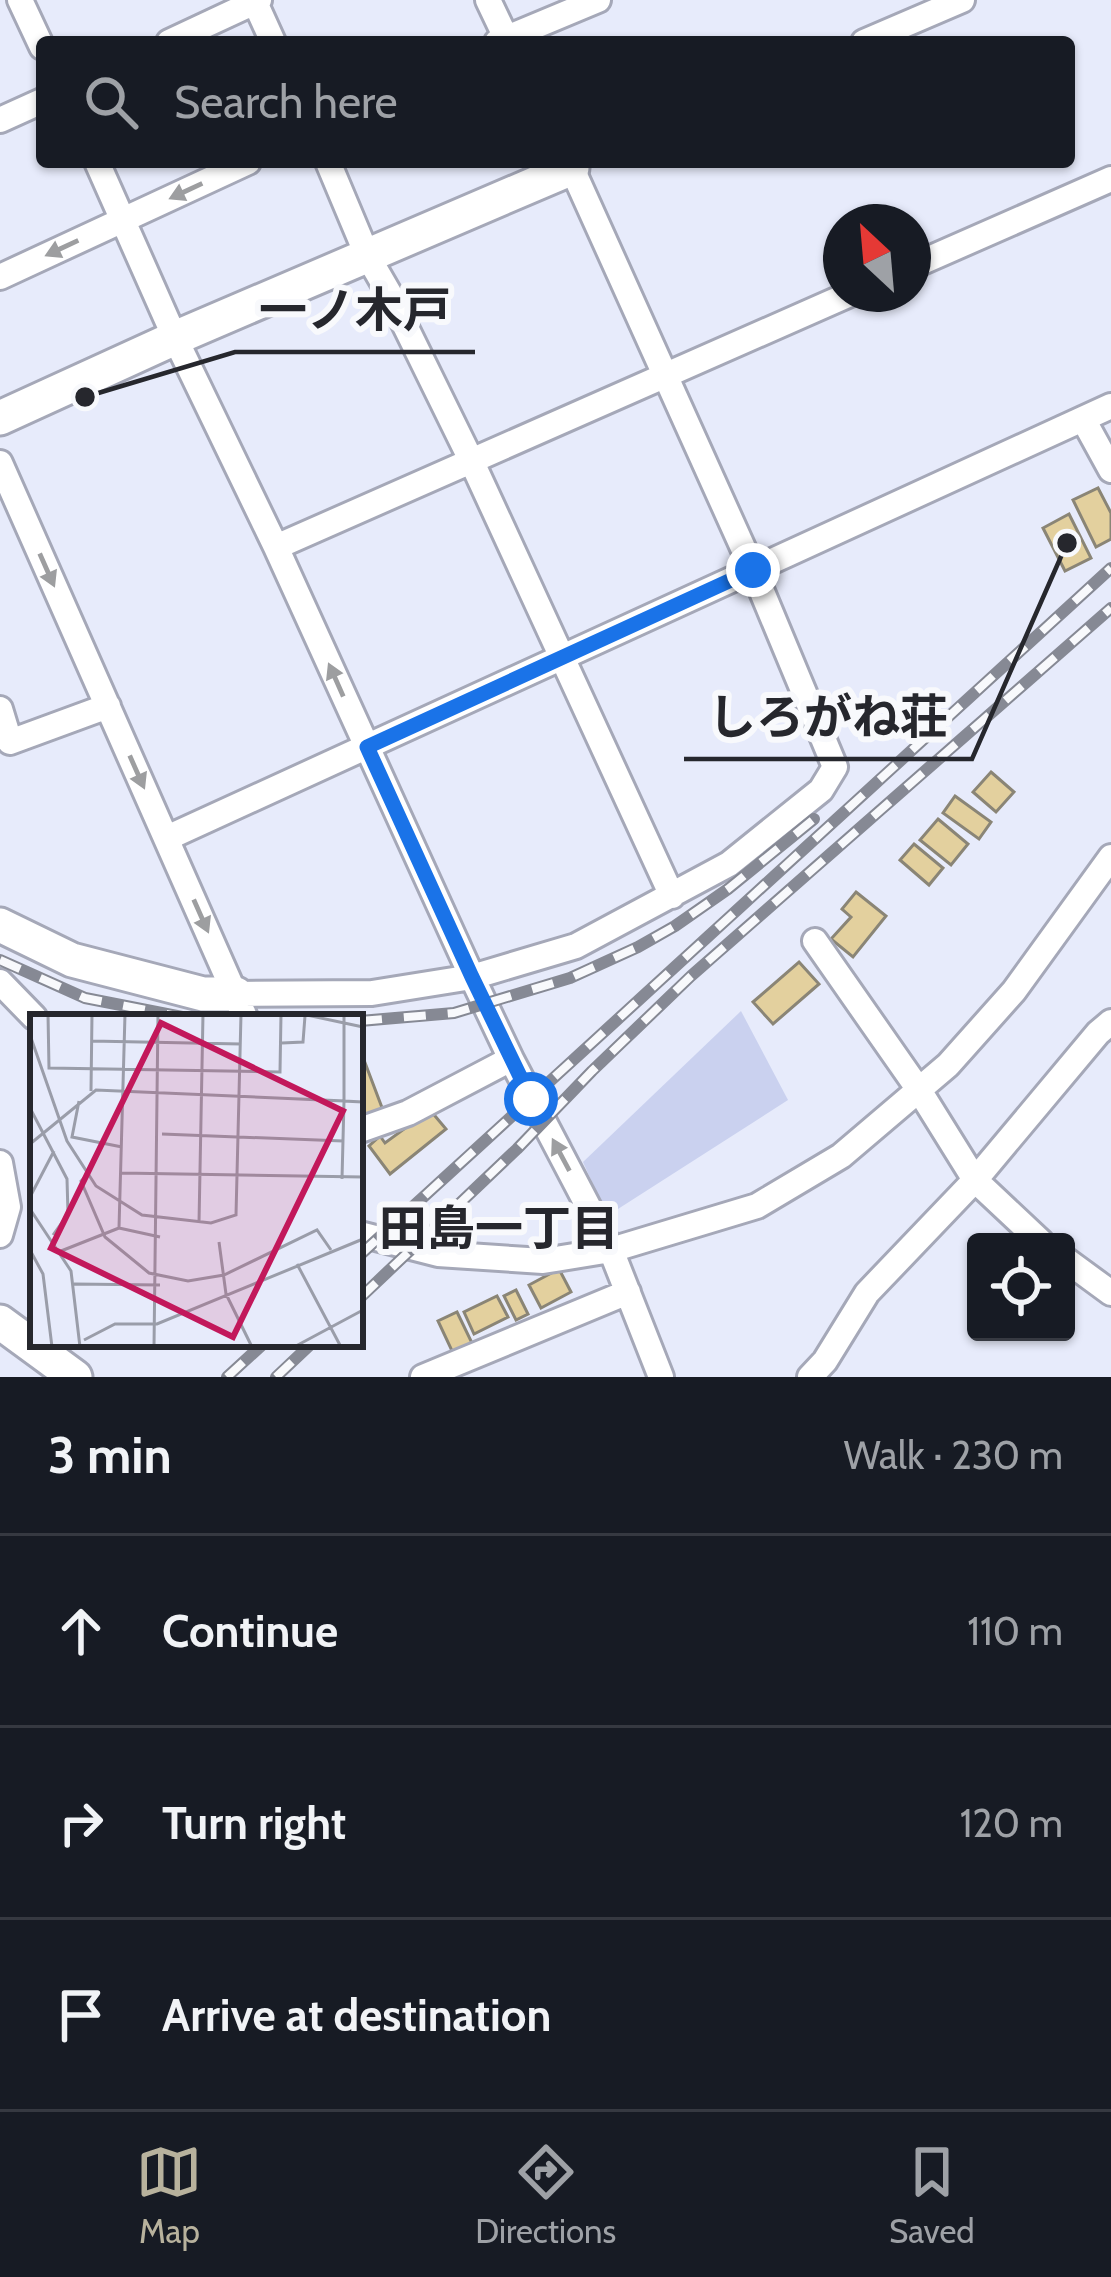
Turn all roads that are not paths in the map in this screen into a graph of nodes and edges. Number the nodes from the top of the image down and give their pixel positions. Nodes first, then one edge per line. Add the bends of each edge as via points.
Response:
1 (20, 0) edge
2 (488, 0) edge
3 (598, 0) edge
4 (962, 0) edge
5 (256, 1) edge
6 (37, 36) edge
7 (182, 36) edge
8 (271, 36) edge
9 (502, 36) edge
10 (515, 36) edge
11 (878, 36) edge
12 (36, 104) edge
13 (0, 120) edge
14 (100, 168) edge
15 (235, 168) edge
16 (331, 168) edge
17 (566, 168) edge
18 (577, 168) edge
19 (1111, 179) edge
20 (124, 220) junction
21 (367, 255) junction
22 (931, 258) edge
23 (0, 277) edge
24 (823, 306) edge
25 (175, 338) junction
26 (665, 375) junction
27 (1111, 406) edge
28 (0, 418) edge
29 (1083, 419) junction
30 (471, 460) junction
31 (0, 463) edge
32 (1111, 470) edge
33 (276, 547) junction
34 (753, 570) junction
35 (560, 658) junction
36 (108, 706) junction
37 (0, 709) edge
38 (367, 747) junction
39 (167, 838) junction
40 (1111, 857) edge
41 (672, 896) junction
42 (2, 931) edge
43 (815, 940) dead end
44 (472, 977) junction
45 (0, 982) edge
46 (241, 1006) edge
47 (31, 1014) edge
48 (1111, 1022) edge
49 (511, 1060) junction
50 (919, 1090) junction
51 (363, 1129) edge
52 (0, 1163) edge
53 (975, 1180) junction
54 (1031, 1233) edge
55 (0, 1235) edge
56 (363, 1235) edge
57 (611, 1250) junction
58 (1075, 1267) edge
59 (628, 1292) junction
60 (1111, 1293) edge
61 (0, 1322) edge
62 (30, 1339) edge
63 (44, 1347) edge
64 (70, 1362) edge
65 (423, 1377) edge
66 (661, 1377) edge
67 (810, 1377) edge

1 - 6 street
2 - 9 street
3 - 10 street
4 - 11 street
5 - 7 street
5 - 8 street
12 - 13 street
14 - 20 street
15 -> 20 street
16 - 21 street
17 - 21 street
18 - 26 street
19 - 22 street
20 -> 23 street
20 - 25 street
21 - 25 street
21 - 30 street
24 - 26 street
25 - 28 street
25 - 33 street
26 - 30 street
26 - 34 street
27 - 29 street
29 - 32 street
29 - 34 street
30 - 33 street
30 - 35 street
31 -> 36 street
38 -> 33 street
34 - 35 street
34 - 41 street via 835,767 821,790 729,864
35 - 38 street
35 - 41 street
36 - 37 street via 10,742
36 -> 39 street
38 - 39 street
38 - 44 street
39 -> 46 street
40 - 50 street via 1014,991
41 - 44 street via 576,946
42 - 46 street via 72,960
43 - 50 street
44 - 46 street
44 - 49 street
45 - 47 street
48 - 53 street
49 - 51 street
57 -> 49 street
50 - 53 street
50 - 57 street via 841,1156 757,1206
52 - 55 street via 8,1207
53 - 54 street
53 - 67 street via 867,1293
56 - 57 street via 468,1258 543,1262
57 - 59 street
58 - 60 street
59 - 65 street
59 - 66 street
61 - 62 street
63 - 64 street

